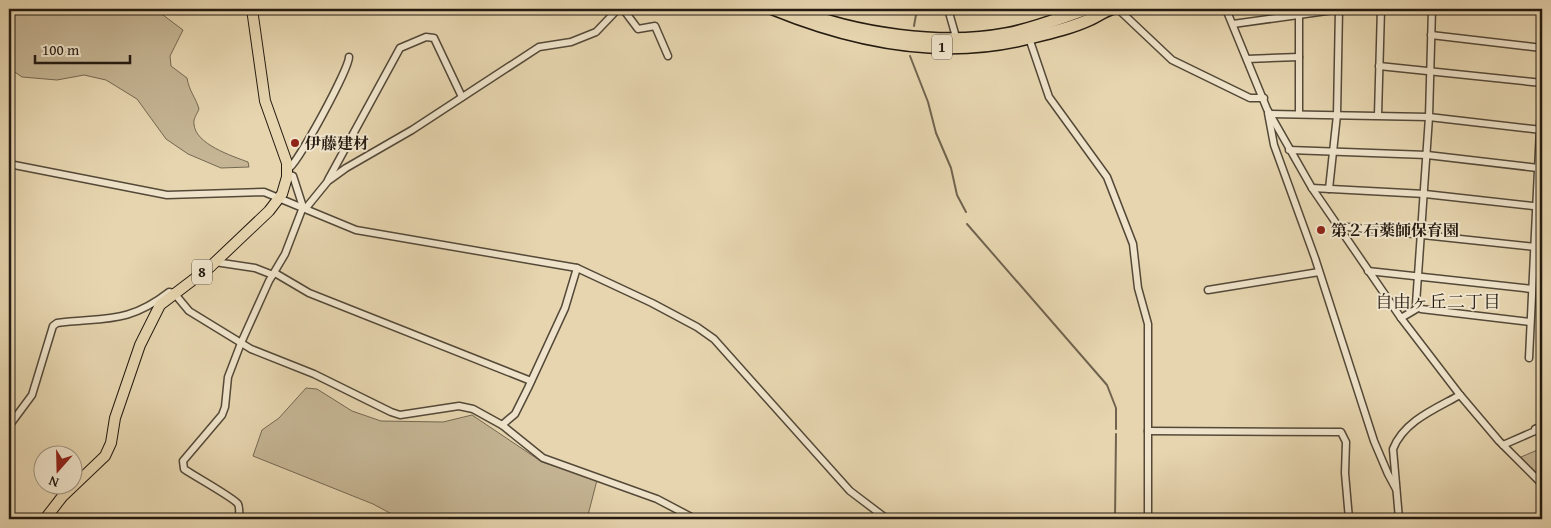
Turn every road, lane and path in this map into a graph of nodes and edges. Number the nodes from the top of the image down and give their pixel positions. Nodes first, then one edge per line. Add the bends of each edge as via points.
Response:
1 (252, 9) edge
2 (618, 9) edge
3 (623, 9) edge
4 (773, 9) edge
5 (795, 9) edge
6 (948, 9) edge
7 (1087, 9) edge
8 (1111, 9) edge
9 (1118, 9) edge
10 (1226, 9) edge
11 (1340, 9) edge
12 (1381, 9) edge
13 (1432, 9) edge
14 (1524, 9) edge
15 (1542, 11) edge
16 (1299, 15) junction
17 (1233, 24) junction
18 (828, 25) junction
19 (1431, 35) junction
20 (956, 37) junction
21 (1029, 38) junction
22 (1542, 48) edge
23 (668, 56) dead end
24 (1299, 56) junction
25 (349, 57) dead end
26 (1247, 59) junction
27 (1379, 66) junction
28 (1430, 73) junction
29 (1542, 83) edge
30 (1542, 87) edge
31 (462, 98) junction
32 (1264, 98) junction
33 (1268, 111) junction
34 (1299, 114) junction
35 (1337, 115) junction
36 (1378, 116) junction
37 (1429, 117) junction
38 (1541, 129) edge
39 (1289, 150) junction
40 (1333, 152) junction
41 (1427, 155) junction
42 (9, 164) edge
43 (1538, 168) junction
44 (288, 171) junction
45 (328, 181) junction
46 (1312, 188) junction
47 (1330, 189) junction
48 (1425, 194) junction
49 (279, 199) junction
50 (1539, 206) edge
51 (304, 208) junction
52 (1338, 226) junction
53 (1422, 234) junction
54 (1534, 247) junction
55 (215, 262) junction
56 (577, 268) junction
57 (1368, 271) junction
58 (1319, 272) junction
59 (274, 274) junction
60 (1419, 276) junction
61 (1532, 288) junction
62 (1208, 290) dead end
63 (174, 294) junction
64 (1418, 308) junction
65 (1401, 318) junction
66 (1530, 322) junction
67 (241, 343) junction
68 (1529, 358) dead end
69 (531, 381) junction
70 (1460, 395) junction
71 (502, 425) junction
72 (9, 426) edge
73 (1542, 426) edge
74 (1148, 431) junction
75 (1503, 445) junction
76 (1542, 484) edge
77 (1396, 489) junction
78 (45, 519) edge
79 (238, 519) edge
80 (695, 519) edge
81 (887, 519) edge
82 (1148, 519) edge
83 (1349, 519) edge
84 (1399, 519) edge

1 - 44 main road via 265,102
2 - 31 street via 596,32 571,42 539,47
3 - 23 street via 638,29 655,26
4 - 18 highway, 1
5 - 18 highway, 1
6 - 20 street
7 - 20 highway, 1 via 1006,34
8 - 21 highway, 1 via 1075,25
9 - 32 street via 1172,60 1250,98
10 - 17 street
11 - 16 street
11 - 35 street
12 - 27 street
13 - 19 street
14 - 15 street
16 - 17 street
16 - 24 street
17 - 26 street
18 - 20 highway, 1 via 918,37
18 - 21 highway, 1 via 879,42 945,47 983,46
19 - 22 street
19 - 28 street
21 - 74 street via 1048,97 1107,177 1133,244 1138,288 1148,324
24 - 26 street
24 - 34 street
25 - 44 street via 348,67 338,86
26 - 32 street
27 - 28 street
27 - 36 street
28 - 29 street
28 - 37 street
30 - 38 street
31 - 45 street
31 - 45 street via 434,38 426,37 400,48
32 - 33 street
33 - 34 street
33 - 39 street
33 - 58 street via 1274,145
34 - 35 street
35 - 36 street
35 - 40 street
36 - 37 street
37 - 38 street
37 - 41 street
38 - 43 street
39 - 40 street
39 - 46 street
40 - 41 street
40 - 47 street
41 - 43 street
41 - 48 street
42 - 49 street via 167,195 264,192
43 - 50 street
44 - 49 main road, 8
44 - 51 street via 293,176
45 - 51 street
46 - 47 street
46 - 52 street
47 - 48 street
48 - 50 street
48 - 53 street
49 - 51 street
49 - 55 main road, 8
50 - 54 street
51 - 56 street via 356,230
51 - 59 street
52 - 53 street
52 - 57 street
53 - 54 street
53 - 60 street
54 - 61 street
55 - 59 street
55 - 63 main road, 8
56 - 69 street via 565,308
56 - 81 street via 660,307 714,339 850,491
57 - 60 street
57 - 65 street
58 - 62 street
58 - 77 street via 1374,441
59 - 67 street
59 - 69 street via 309,293
60 - 61 street
60 - 64 street
61 - 66 street
63 - 67 street via 189,311
63 - 72 street via 168,292 152,305 131,315 53,326 32,395
63 - 78 main road, 8 via 160,305 140,345 105,456 62,497
64 - 65 street
64 - 66 street
65 - 70 street
66 - 68 street
67 - 71 street via 314,374 396,415 467,407
67 - 79 street via 228,377 222,415 183,461 184,470 234,499 238,505
69 - 71 street via 515,414
70 - 75 street
70 - 77 street via 1420,417 1396,442 1393,450
71 - 80 street via 543,458 657,499
73 - 75 street
74 - 82 street
74 - 83 street via 1341,432 1346,442
75 - 76 street
77 - 84 street

